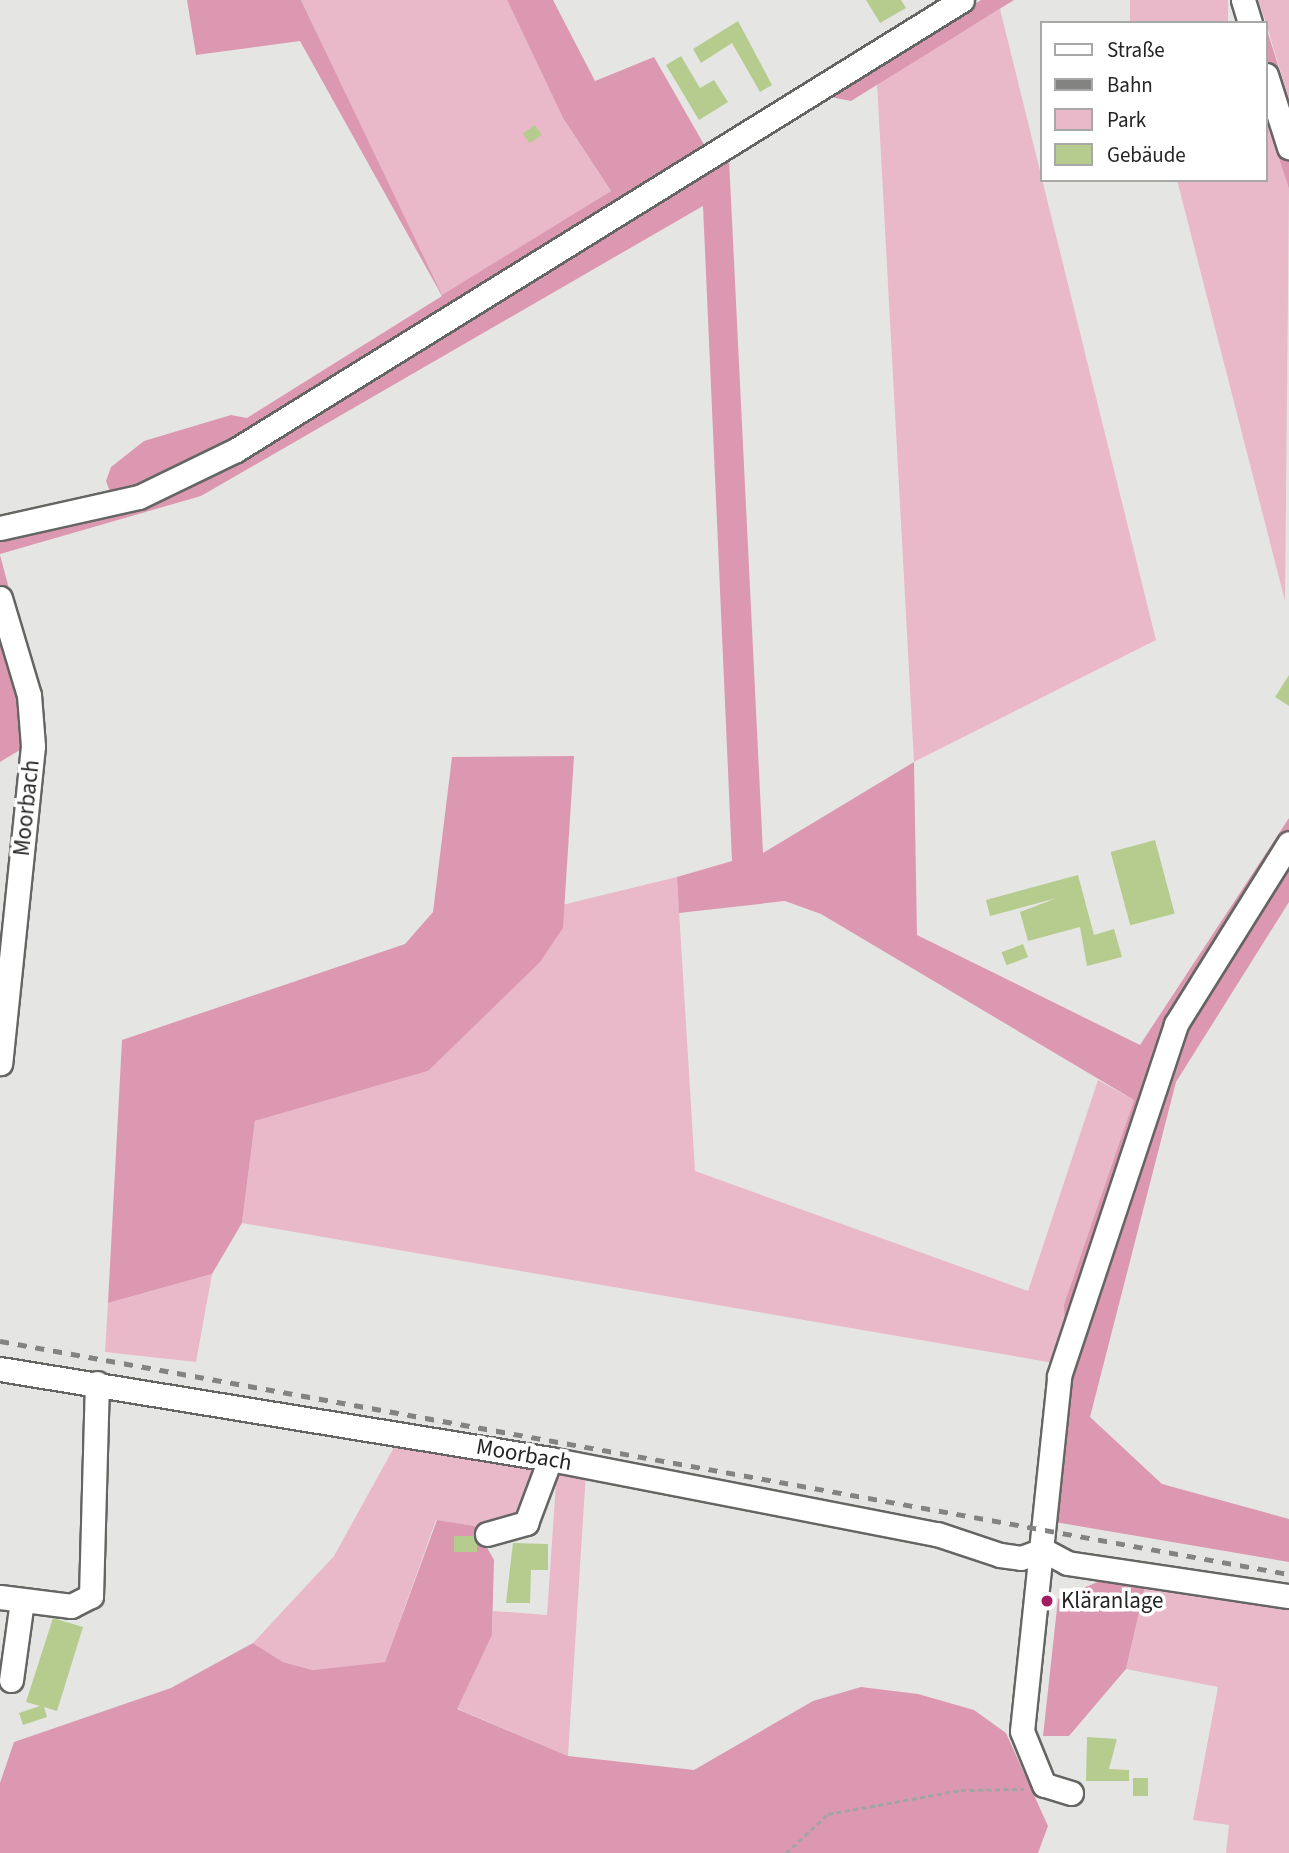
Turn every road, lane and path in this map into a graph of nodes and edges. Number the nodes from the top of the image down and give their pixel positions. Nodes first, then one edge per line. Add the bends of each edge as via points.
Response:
1 (962, 0) edge
2 (1243, 0) edge
3 (1249, 21) edge
4 (1268, 81) edge
5 (1289, 147) edge
6 (0, 528) edge
7 (0, 598) edge
8 (1289, 843) edge
9 (0, 1063) edge
10 (0, 1369) edge
11 (97, 1383) junction
12 (550, 1459) junction
13 (487, 1534) dead end
14 (1043, 1550) junction
15 (1289, 1596) edge
16 (11, 1599) edge
17 (11, 1680) dead end
18 (1035, 1769) junction
19 (1070, 1793) dead end
20 (786, 1853) edge

1 - 6 street via 225,455 139,496
2 - 3 street
4 - 5 street
7 - 9 street, Moorbach via 29,695 33,746
8 - 14 street via 1176,1024 1059,1376 1046,1464
10 - 11 street, Moorbach
11 - 12 street, Moorbach
11 - 16 street via 91,1596 71,1606
12 - 13 street via 526,1523
12 - 14 street, Moorbach via 937,1534 1000,1555 1021,1558
14 - 15 street via 1067,1563
14 - 18 street via 1022,1731
16 - 17 street
18 - 19 street via 1044,1785
18 - 20 path via 1035,1789 961,1790 828,1814

